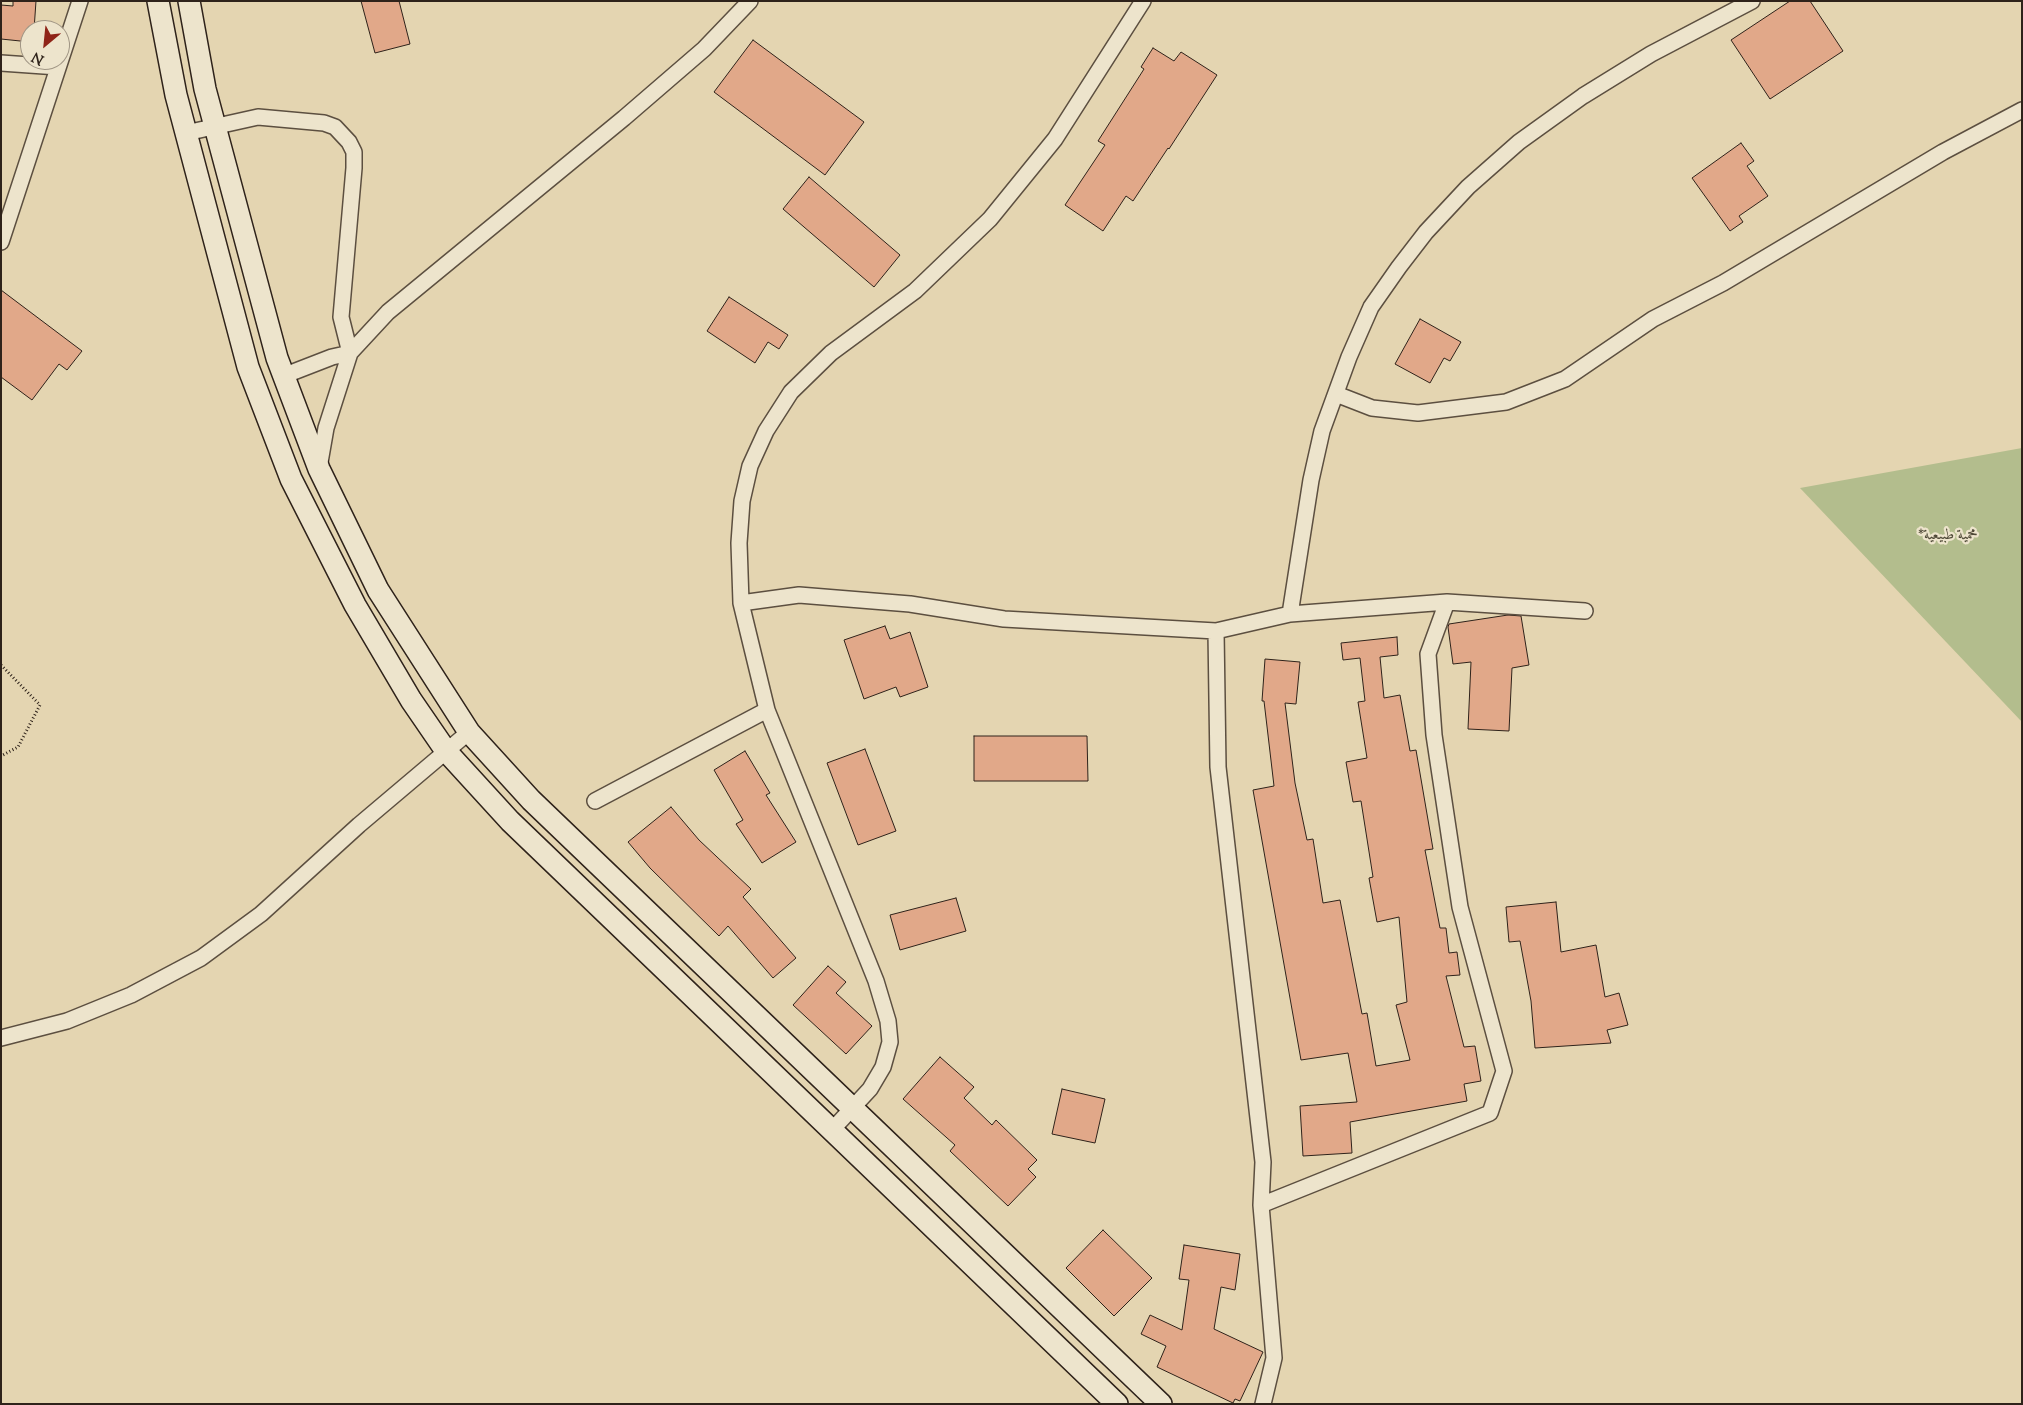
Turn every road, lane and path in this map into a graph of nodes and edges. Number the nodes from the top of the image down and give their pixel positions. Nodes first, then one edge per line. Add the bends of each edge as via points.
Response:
1 (80, 1) edge
2 (158, 1) edge
3 (189, 1) edge
4 (750, 1) edge
5 (1143, 1) edge
6 (1752, 1) edge
7 (70, 31) edge
8 (1, 63) edge
9 (20, 64) edge
10 (57, 70) edge
11 (2022, 110) edge
12 (215, 126) junction
13 (186, 133) junction
14 (1, 242) edge
15 (350, 353) junction
16 (283, 376) junction
17 (1336, 394) junction
18 (319, 469) junction
19 (1447, 602) junction
20 (741, 604) junction
21 (1586, 610) dead end
22 (1290, 614) junction
23 (1216, 632) junction
24 (1, 664) edge
25 (767, 710) junction
26 (469, 732) junction
27 (446, 751) junction
28 (1, 756) edge
29 (595, 801) dead end
30 (1, 1038) edge
31 (852, 1108) junction
32 (832, 1130) junction
33 (1260, 1205) junction
34 (1117, 1404) edge
35 (1161, 1404) edge
36 (1263, 1404) edge

1 - 7 street
2 - 13 main road
3 - 12 main road
4 - 15 street via 704,48 624,118 388,312
5 - 20 street via 1055,140 990,220 915,291 831,353 791,392 766,431 748,475 742,501 739,543
6 - 17 street via 1651,54 1583,96 1519,142 1468,187 1426,232 1371,307
8 - 9 street
10 - 14 street
11 - 17 street via 1943,152 1723,283 1653,319 1566,379 1506,402 1418,413 1372,408
12 - 13 street
12 - 15 street via 258,117 324,123 335,127 349,142 354,152 354,168 340,317
12 - 16 main road
13 - 27 main road via 248,367 291,479 355,605 411,700
15 - 16 street
15 - 18 street via 326,428
16 - 18 main road
17 - 22 street via 1322,431 1311,480
18 - 26 main road via 378,590
19 - 21 street
19 - 22 street
19 - 33 street via 1428,654 1434,736 1460,907 1504,1071 1490,1113
20 - 23 street via 799,595 910,604 1004,619
20 - 25 street
22 - 23 street
23 - 33 street via 1218,767 1263,1162
24 - 28 path via 40,706 18,747
25 - 29 street
25 - 31 street via 876,981 888,1021 890,1042 883,1067 870,1089
26 - 27 street
26 - 31 main road via 531,800
27 - 30 street via 261,914 201,958 131,995 75,1018
27 - 32 main road via 510,821
31 - 32 street
31 - 35 main road
32 - 34 main road
33 - 36 street via 1274,1358

